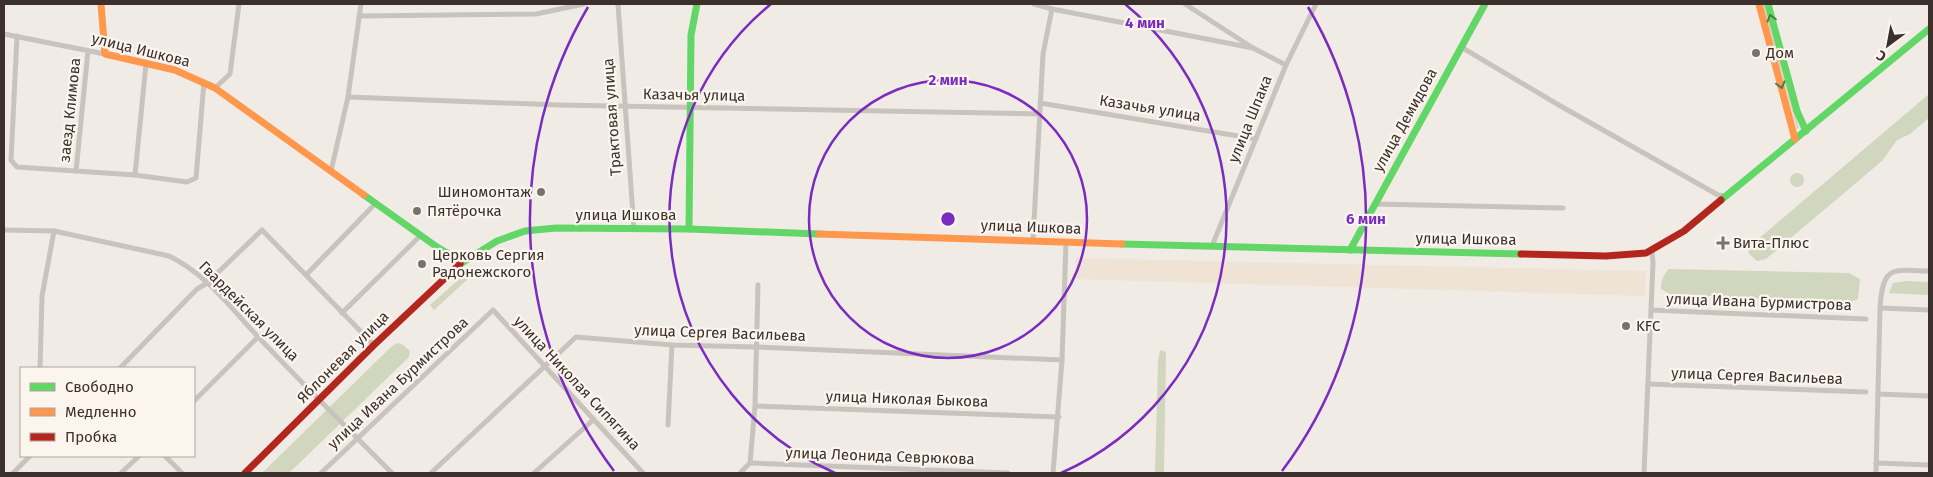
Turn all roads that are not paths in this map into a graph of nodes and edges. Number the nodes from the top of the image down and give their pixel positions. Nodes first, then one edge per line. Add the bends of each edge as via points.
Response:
1 (101, 4) edge
2 (239, 4) edge
3 (361, 4) edge
4 (584, 4) edge
5 (618, 4) edge
6 (697, 4) edge
7 (1034, 4) edge
8 (1042, 4) edge
9 (1185, 4) edge
10 (1316, 4) edge
11 (1485, 4) edge
12 (1759, 4) edge
13 (1768, 4) edge
14 (1052, 9) junction
15 (359, 16) junction
16 (1929, 29) edge
17 (4, 34) edge
18 (17, 36) junction
19 (1461, 47) junction
20 (1253, 48) junction
21 (88, 51) junction
22 (105, 54) junction
23 (146, 64) junction
24 (1286, 65) junction
25 (204, 82) junction
26 (215, 88) junction
27 (348, 97) junction
28 (1040, 103) junction
29 (625, 106) junction
30 (691, 107) junction
31 (1040, 114) junction
32 (1806, 131) junction
33 (1795, 138) junction
34 (1256, 139) junction
35 (76, 171) junction
36 (331, 171) junction
37 (135, 175) junction
38 (1726, 196) junction
39 (376, 203) junction
40 (1375, 204) junction
41 (1563, 208) dead end
42 (688, 228) junction
43 (634, 229) junction
44 (4, 230) edge
45 (54, 231) junction
46 (420, 235) junction
47 (1032, 240) junction
48 (1066, 243) junction
49 (1212, 246) junction
50 (1350, 250) junction
51 (1652, 251) junction
52 (462, 262) junction
53 (1929, 271) edge
54 (306, 275) junction
55 (207, 283) junction
56 (758, 285) dead end
57 (1880, 308) junction
58 (493, 310) joint
59 (1651, 310) junction
60 (1929, 310) edge
61 (342, 312) junction
62 (1866, 319) dead end
63 (258, 337) junction
64 (374, 345) junction
65 (672, 345) junction
66 (756, 346) junction
67 (1062, 360) junction
68 (544, 365) junction
69 (40, 367) edge
70 (121, 367) edge
71 (1648, 384) junction
72 (1866, 392) dead end
73 (1878, 394) junction
74 (1929, 396) edge
75 (195, 400) edge
76 (319, 400) junction
77 (755, 406) junction
78 (1059, 417) junction
79 (593, 420) junction
80 (668, 425) dead end
81 (357, 438) junction
82 (29, 457) edge
83 (138, 457) edge
84 (166, 457) edge
85 (750, 463) junction
86 (1876, 463) junction
87 (1929, 466) edge
88 (639, 472) edge
89 (13, 473) edge
90 (122, 473) edge
91 (182, 473) edge
92 (245, 473) edge
93 (321, 473) edge
94 (392, 473) edge
95 (431, 473) edge
96 (534, 473) edge
97 (740, 473) edge
98 (1008, 473) edge
99 (1053, 473) edge
100 (1644, 473) edge
101 (1876, 473) edge

1 - 22 street
2 - 26 street via 230,74
3 - 15 street
4 - 15 street via 536,14
5 - 29 street, Трактовая улица
6 - 30 street via 691,35
7 - 8 street
8 - 14 street
9 - 20 street
10 - 24 street, улица Шпака
11 - 19 street, улица Демидова
12 -> 33 street
32 -> 13 street via 1797,111
14 - 20 street
14 - 28 street via 1043,54
15 - 27 street
16 - 32 street, улица Ишкова
17 - 18 street, улица Ишкова
18 - 21 street, улица Ишкова
18 - 35 street, заезд Климова via 11,160 17,167
19 - 38 street via 1718,195
19 - 40 street, улица Демидова
20 - 24 street
21 - 22 street, улица Ишкова
21 - 35 street, заезд Климова
22 - 23 street, улица Ишкова
23 - 25 street, улица Ишкова via 175,70
23 - 37 street
24 - 34 street, улица Шпака
25 - 26 street, улица Ишкова
25 - 37 street, заезд Климова via 196,178 187,182
26 - 36 street, улица Ишкова
27 - 29 street, Казачья улица
27 - 36 street
28 - 31 street
28 - 34 street, Казачья улица
29 - 30 street, Казачья улица
29 - 43 street, Трактовая улица
30 - 31 street, Казачья улица
30 - 42 street
31 - 47 street
32 - 33 street, улица Ишкова
33 - 38 street, улица Ишкова
34 - 49 street, улица Шпака
35 - 37 street, заезд Климова
36 - 39 street, улица Ишкова
38 - 51 street, улица Ишкова via 1684,231
39 - 46 street, улица Ишкова
39 - 54 street
40 - 41 street
40 - 50 street, улица Демидова
42 - 43 street, улица Ишкова
42 - 47 street, улица Ишкова
43 - 52 street, улица Ишкова via 525,231
44 - 45 street, Гвардейская улица
45 - 55 street, Гвардейская улица via 169,256
45 - 69 street via 42,296
46 - 52 street, улица Ишкова
46 - 61 street
47 - 48 street, улица Ишкова
48 - 49 street, улица Ишкова
48 - 67 street
49 - 50 street, улица Ишкова
50 - 51 street, улица Ишкова via 1606,256
51 - 59 street
52 - 64 street, Яблоневая улица
53 - 57 street via 1895,271 1887,276 1882,284
54 - 55 street via 262,230
54 - 61 street
55 - 63 street, Гвардейская улица
55 - 70 street via 191,295
56 - 66 street
57 - 60 street
57 - 73 street
58 - 68 street, улица Николая Сипягина
58 - 81 street, улица Ивана Бурмистрова
59 - 62 street, улица Ивана Бурмистрова
59 - 71 street
61 - 64 street
63 - 75 street
63 - 76 street, Гвардейская улица
64 - 76 street, Яблоневая улица
65 - 66 street, улица Сергея Васильева
65 - 68 street, улица Сергея Васильева via 576,337
65 - 80 street
66 - 67 street, улица Сергея Васильева
66 - 77 street
67 - 78 street
68 - 79 street, улица Николая Сипягина
68 - 95 street, улица Сергея Васильева
71 - 72 street, улица Сергея Васильева
71 - 100 street
73 - 74 street
73 - 86 street
76 - 81 street, Гвардейская улица
76 - 92 street, Яблоневая улица
77 - 78 street, улица Николая Быкова
77 - 85 street
78 - 99 street
79 - 88 street, улица Николая Сипягина
79 - 96 street
81 - 93 street, улица Ивана Бурмистрова
81 - 94 street, Гвардейская улица
82 - 89 street
83 - 90 street
84 - 91 street
85 - 97 street
85 - 98 street, улица Леонида Севрюкова
86 - 87 street
86 - 101 street

